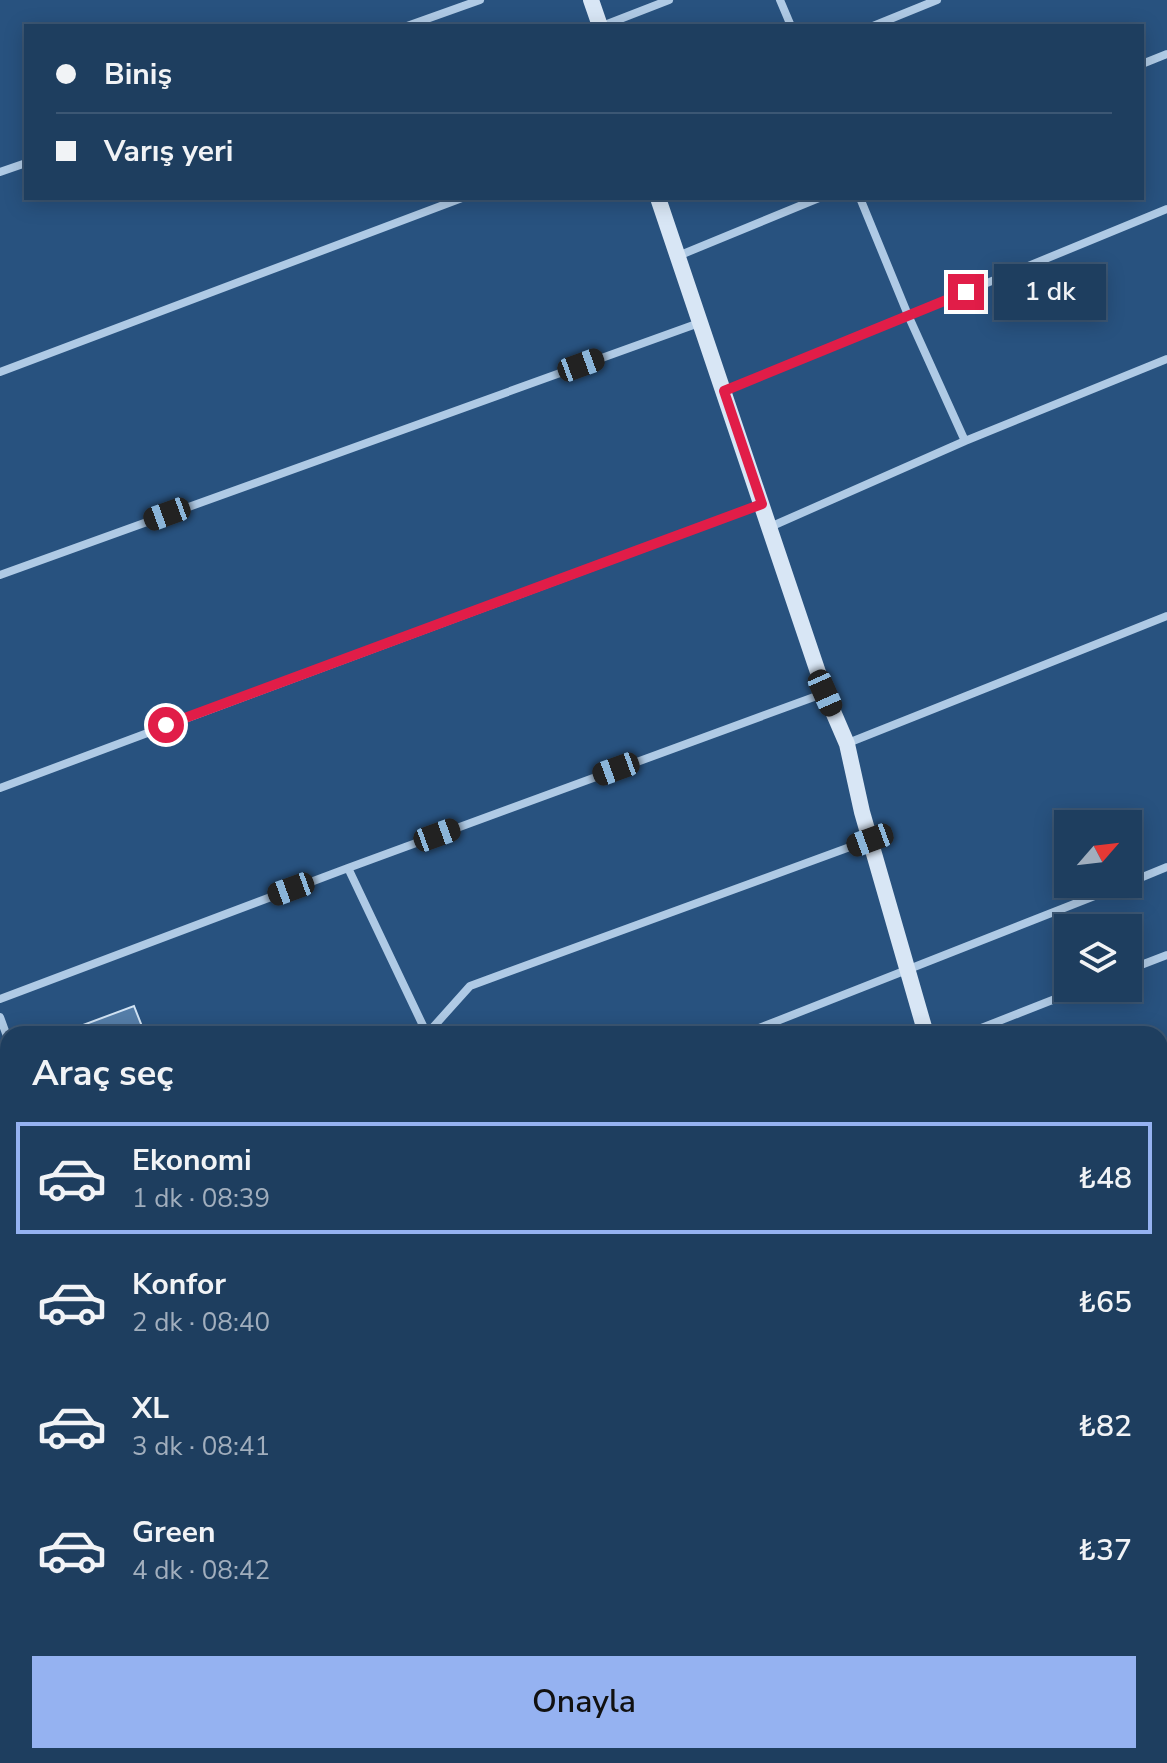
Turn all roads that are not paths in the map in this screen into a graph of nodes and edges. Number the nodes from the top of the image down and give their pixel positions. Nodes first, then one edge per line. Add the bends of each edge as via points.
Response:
1 (480, 0) edge
2 (591, 0) edge
3 (669, 0) edge
4 (780, 0) edge
5 (937, 0) edge
6 (413, 24) edge
7 (600, 24) edge
8 (606, 24) edge
9 (790, 24) edge
10 (878, 24) edge
11 (1167, 54) edge
12 (1144, 63) edge
13 (24, 164) edge
14 (0, 172) edge
15 (457, 200) edge
16 (659, 200) edge
17 (814, 200) edge
18 (861, 200) edge
19 (1167, 209) edge
20 (678, 256) junction
21 (908, 315) junction
22 (700, 322) junction
23 (1167, 359) edge
24 (0, 372) edge
25 (724, 391) junction
26 (965, 441) junction
27 (762, 504) junction
28 (770, 527) junction
29 (0, 575) edge
30 (1167, 616) edge
31 (825, 693) junction
32 (847, 744) junction
33 (0, 788) edge
34 (870, 840) junction
35 (1167, 867) edge
36 (348, 868) junction
37 (1142, 877) edge
38 (1088, 898) edge
39 (1167, 955) edge
40 (1142, 965) edge
41 (909, 969) junction
42 (0, 999) edge
43 (1054, 999) edge
44 (423, 1026) edge
45 (434, 1026) edge
46 (764, 1026) edge
47 (924, 1026) edge
48 (986, 1026) edge

1 - 6 street
2 - 7 main road
3 - 8 street
4 - 9 street
5 - 10 street
11 - 12 street
13 - 14 street
15 - 24 street
16 - 20 main road
17 - 20 street
18 - 21 street
19 - 21 street
20 - 22 main road
21 - 25 street
21 - 26 street
22 - 25 main road
22 - 29 street
23 - 26 street
25 - 27 main road
26 - 28 street
27 - 28 main road
27 - 33 street
28 - 31 main road
30 - 32 street
31 - 32 main road
31 - 36 street
32 - 34 main road
34 - 41 main road
34 - 45 street via 470,986
35 - 37 street
36 - 42 street
36 - 44 street
38 - 41 street
39 - 40 street
41 - 46 street
41 - 47 main road
43 - 48 street

